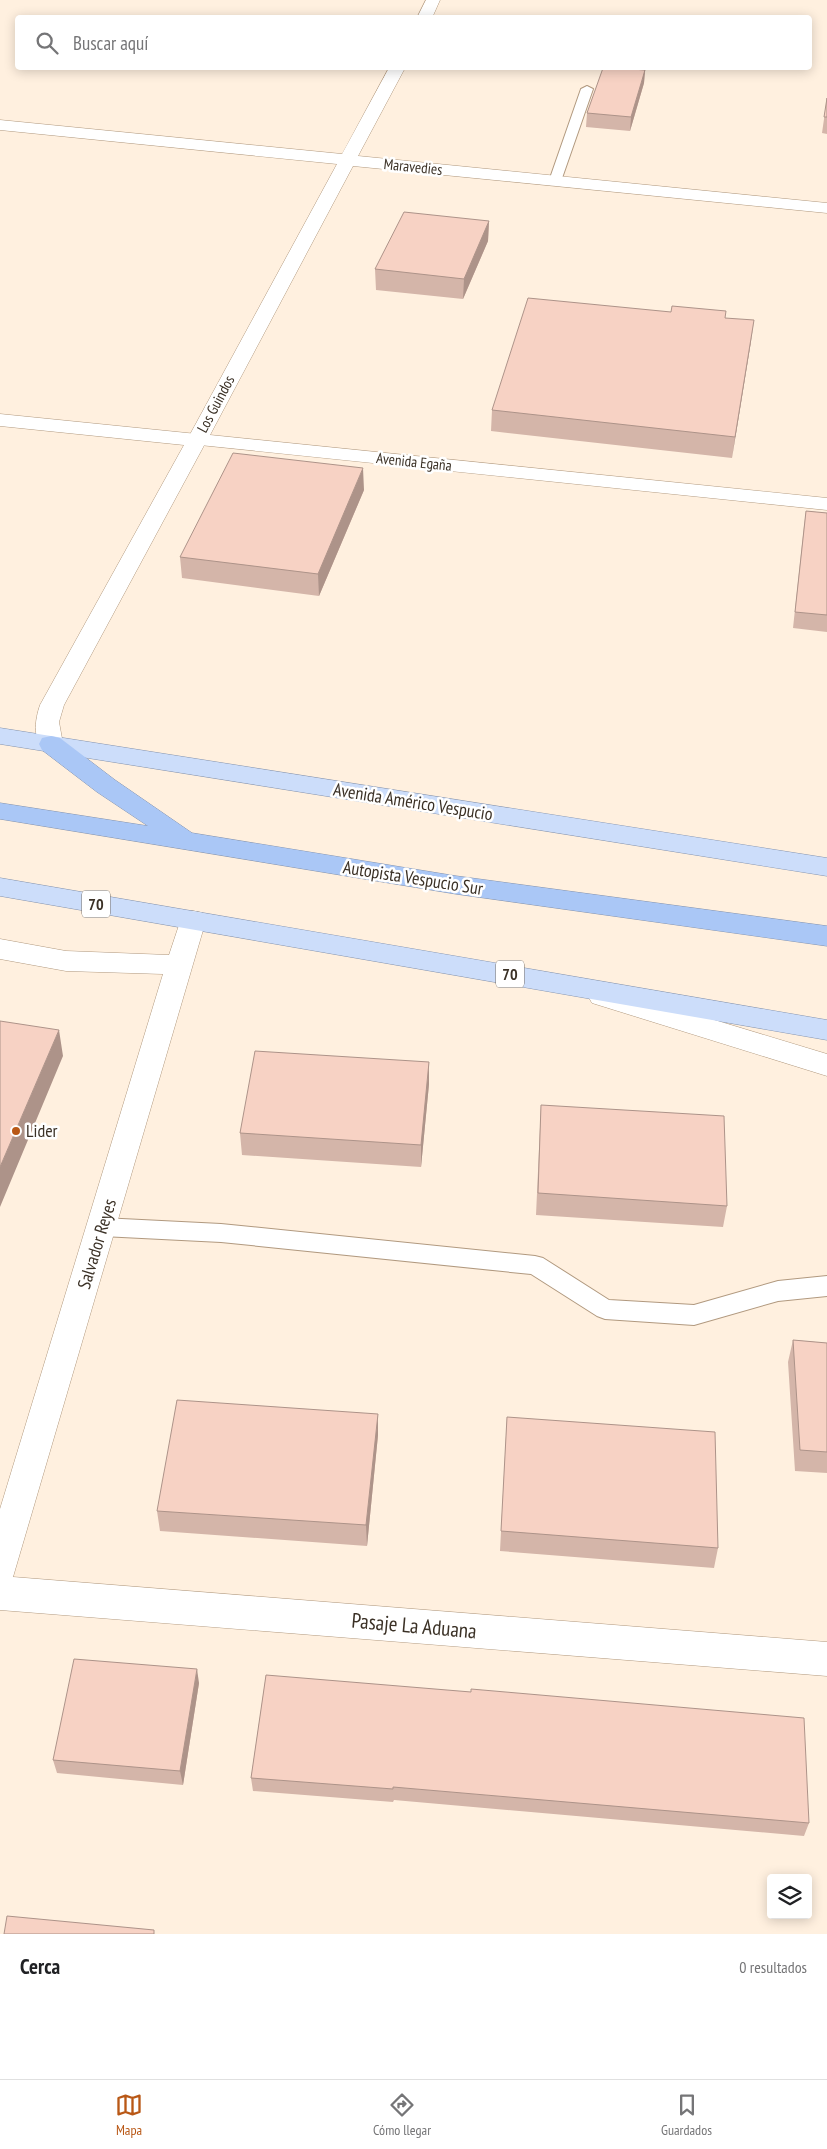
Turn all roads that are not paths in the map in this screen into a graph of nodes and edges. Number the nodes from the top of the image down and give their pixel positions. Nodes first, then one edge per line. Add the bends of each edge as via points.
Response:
1 (433, 0) edge
2 (426, 15) edge
3 (396, 70) edge
4 (587, 89) dead end
5 (0, 125) edge
6 (347, 160) junction
7 (555, 181) junction
8 (827, 208) edge
9 (0, 420) edge
10 (197, 440) junction
11 (827, 504) edge
12 (0, 736) edge
13 (51, 744) junction
14 (0, 811) edge
15 (191, 842) junction
16 (827, 867) edge
17 (0, 887) edge
18 (192, 920) junction
19 (827, 936) edge
20 (0, 949) edge
21 (180, 965) junction
22 (557, 982) junction
23 (827, 1030) edge
24 (827, 1065) edge
25 (102, 1227) junction
26 (827, 1286) edge
27 (0, 1567) edge
28 (0, 1593) edge
29 (827, 1659) edge

1 - 2 street
3 - 6 street, Los Guindos
4 - 7 lane
5 - 6 street, Maravedies
6 - 7 street, Maravedies
6 - 10 street, Los Guindos
7 - 8 street, Maravedies
9 - 10 street, Avenida Egaña
10 - 11 street, Avenida Egaña
10 - 13 street, Los Guindos via 52,705 48,722
12 - 13 main road, Avenida Américo Vespucio
13 - 15 highway
13 - 16 main road, Avenida Américo Vespucio
14 - 15 highway, Autopista Vespucio Sur
15 - 19 highway, Autopista Vespucio Sur via 456,885
17 - 18 main road, 70
18 - 21 street, Salvador Reyes
18 - 22 main road, 70
20 - 21 street via 66,960
21 - 25 street, Salvador Reyes
22 - 23 main road, 70
22 - 24 street
25 - 26 lane via 221,1233 536,1265 605,1309 694,1315 778,1291
25 - 27 street, Salvador Reyes
28 - 29 street, Pasaje La Aduana

